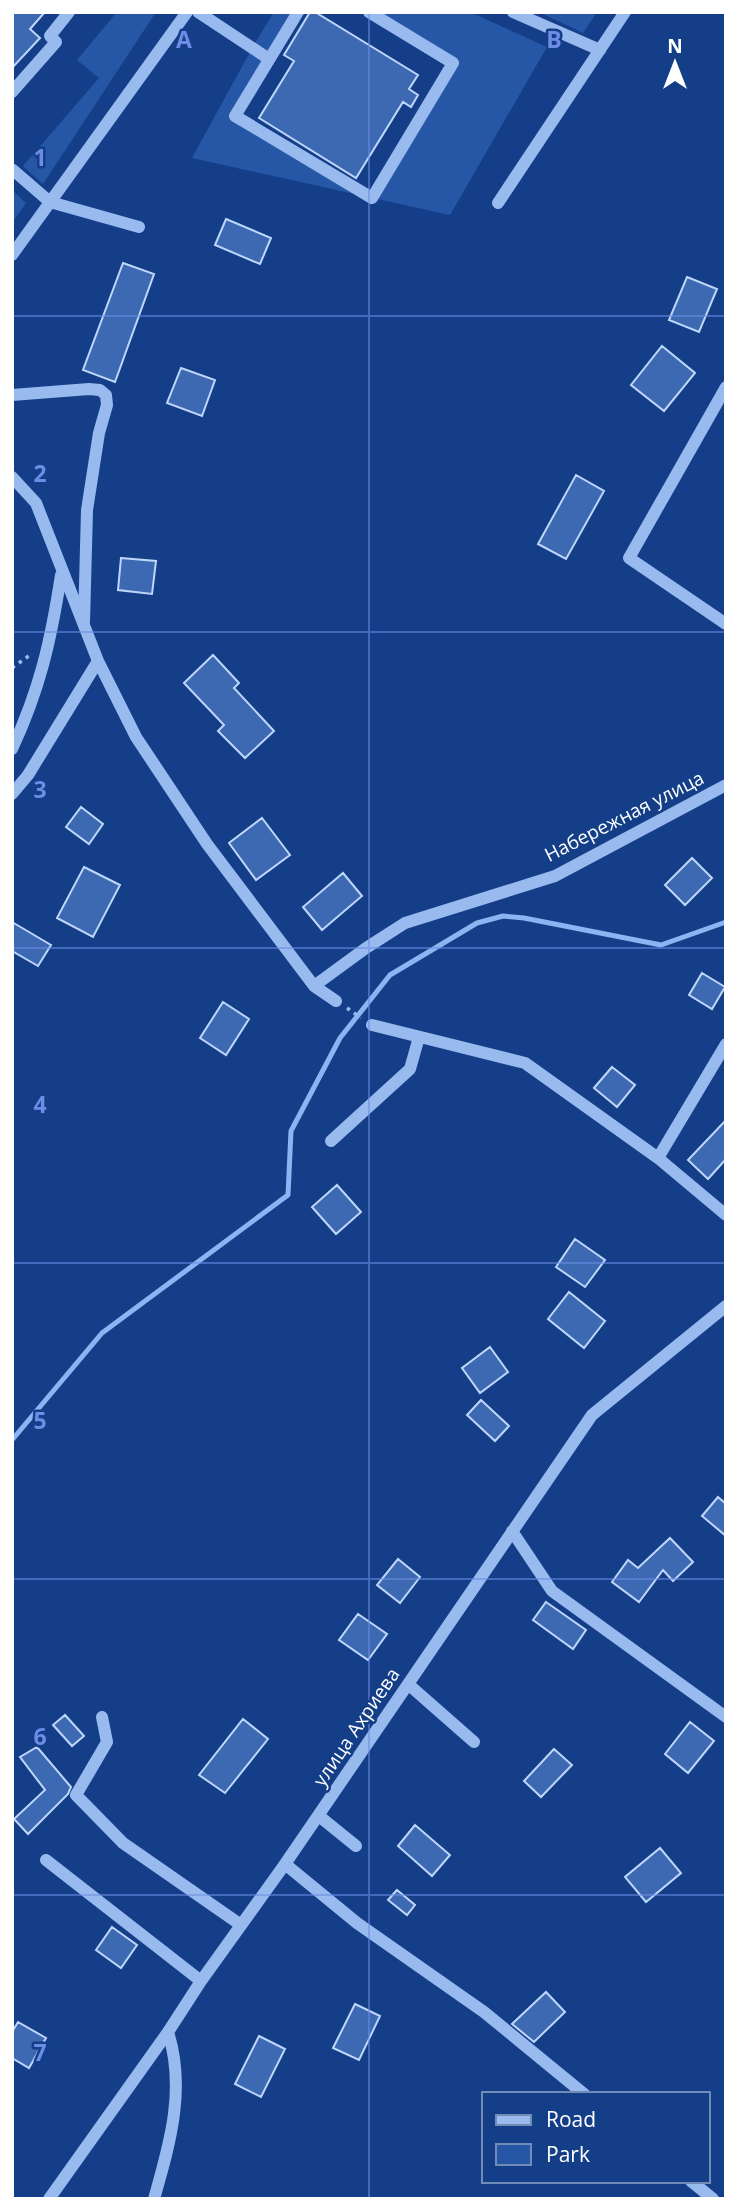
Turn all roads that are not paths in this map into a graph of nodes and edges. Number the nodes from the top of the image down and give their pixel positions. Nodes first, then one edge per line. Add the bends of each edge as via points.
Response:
1 (69, 12) edge
2 (187, 12) edge
3 (198, 12) edge
4 (298, 12) edge
5 (369, 12) edge
6 (513, 12) edge
7 (625, 12) edge
8 (600, 50) junction
9 (270, 59) junction
10 (12, 92) edge
11 (13, 170) edge
12 (50, 202) junction
13 (498, 203) dead end
14 (139, 227) dead end
15 (12, 255) edge
16 (726, 387) edge
17 (12, 395) edge
18 (12, 477) edge
19 (62, 573) junction
20 (726, 624) edge
21 (84, 628) junction
22 (97, 662) junction
23 (12, 749) edge
24 (726, 785) edge
25 (12, 794) edge
26 (314, 986) junction
27 (336, 1001) road end
28 (372, 1025) road end
29 (419, 1037) junction
30 (726, 1044) edge
31 (331, 1141) dead end
32 (658, 1158) junction
33 (726, 1215) edge
34 (726, 1306) edge
35 (512, 1531) junction
36 (408, 1684) junction
37 (102, 1717) dead end
38 (726, 1717) edge
39 (474, 1741) dead end
40 (319, 1816) junction
41 (356, 1846) dead end
42 (46, 1860) dead end
43 (285, 1864) junction
44 (241, 1925) junction
45 (201, 1980) junction
46 (168, 2032) junction
47 (582, 2092) edge
48 (693, 2183) edge
49 (50, 2199) edge
50 (154, 2199) edge
51 (713, 2199) edge

1 - 10 street via 50,36 56,42
2 - 12 street
3 - 9 street
4 - 9 street
5 - 9 street via 453,63 372,198 235,116
6 - 8 street
7 - 8 street
8 - 13 street
11 - 12 street
12 - 14 street
12 - 15 street
16 - 20 street via 629,558
17 - 21 street via 89,389 106,395 87,509
18 - 19 street via 36,503
19 - 21 street
19 - 23 street via 51,639 32,706
21 - 22 street
22 - 25 street
22 - 26 street via 136,737
24 - 26 street, Набережная улица via 555,876 405,923
26 - 27 street
28 - 29 street
29 - 31 street via 410,1069
29 - 32 street via 525,1063
30 - 32 street
32 - 33 street
34 - 35 street, улица Ахриева via 592,1415
35 - 36 street, улица Ахриева
35 - 38 street via 552,1591
36 - 39 street
36 - 40 street, улица Ахриева
37 - 44 street via 107,1741 76,1795 123,1843
40 - 41 street
40 - 43 street, улица Ахриева
42 - 45 street
43 - 44 street, улица Ахриева
43 - 47 street via 357,1923 484,2012
44 - 45 street, улица Ахриева
45 - 46 street, улица Ахриева
46 - 49 street, улица Ахриева
46 - 50 street via 177,2066 175,2120
48 - 51 street

